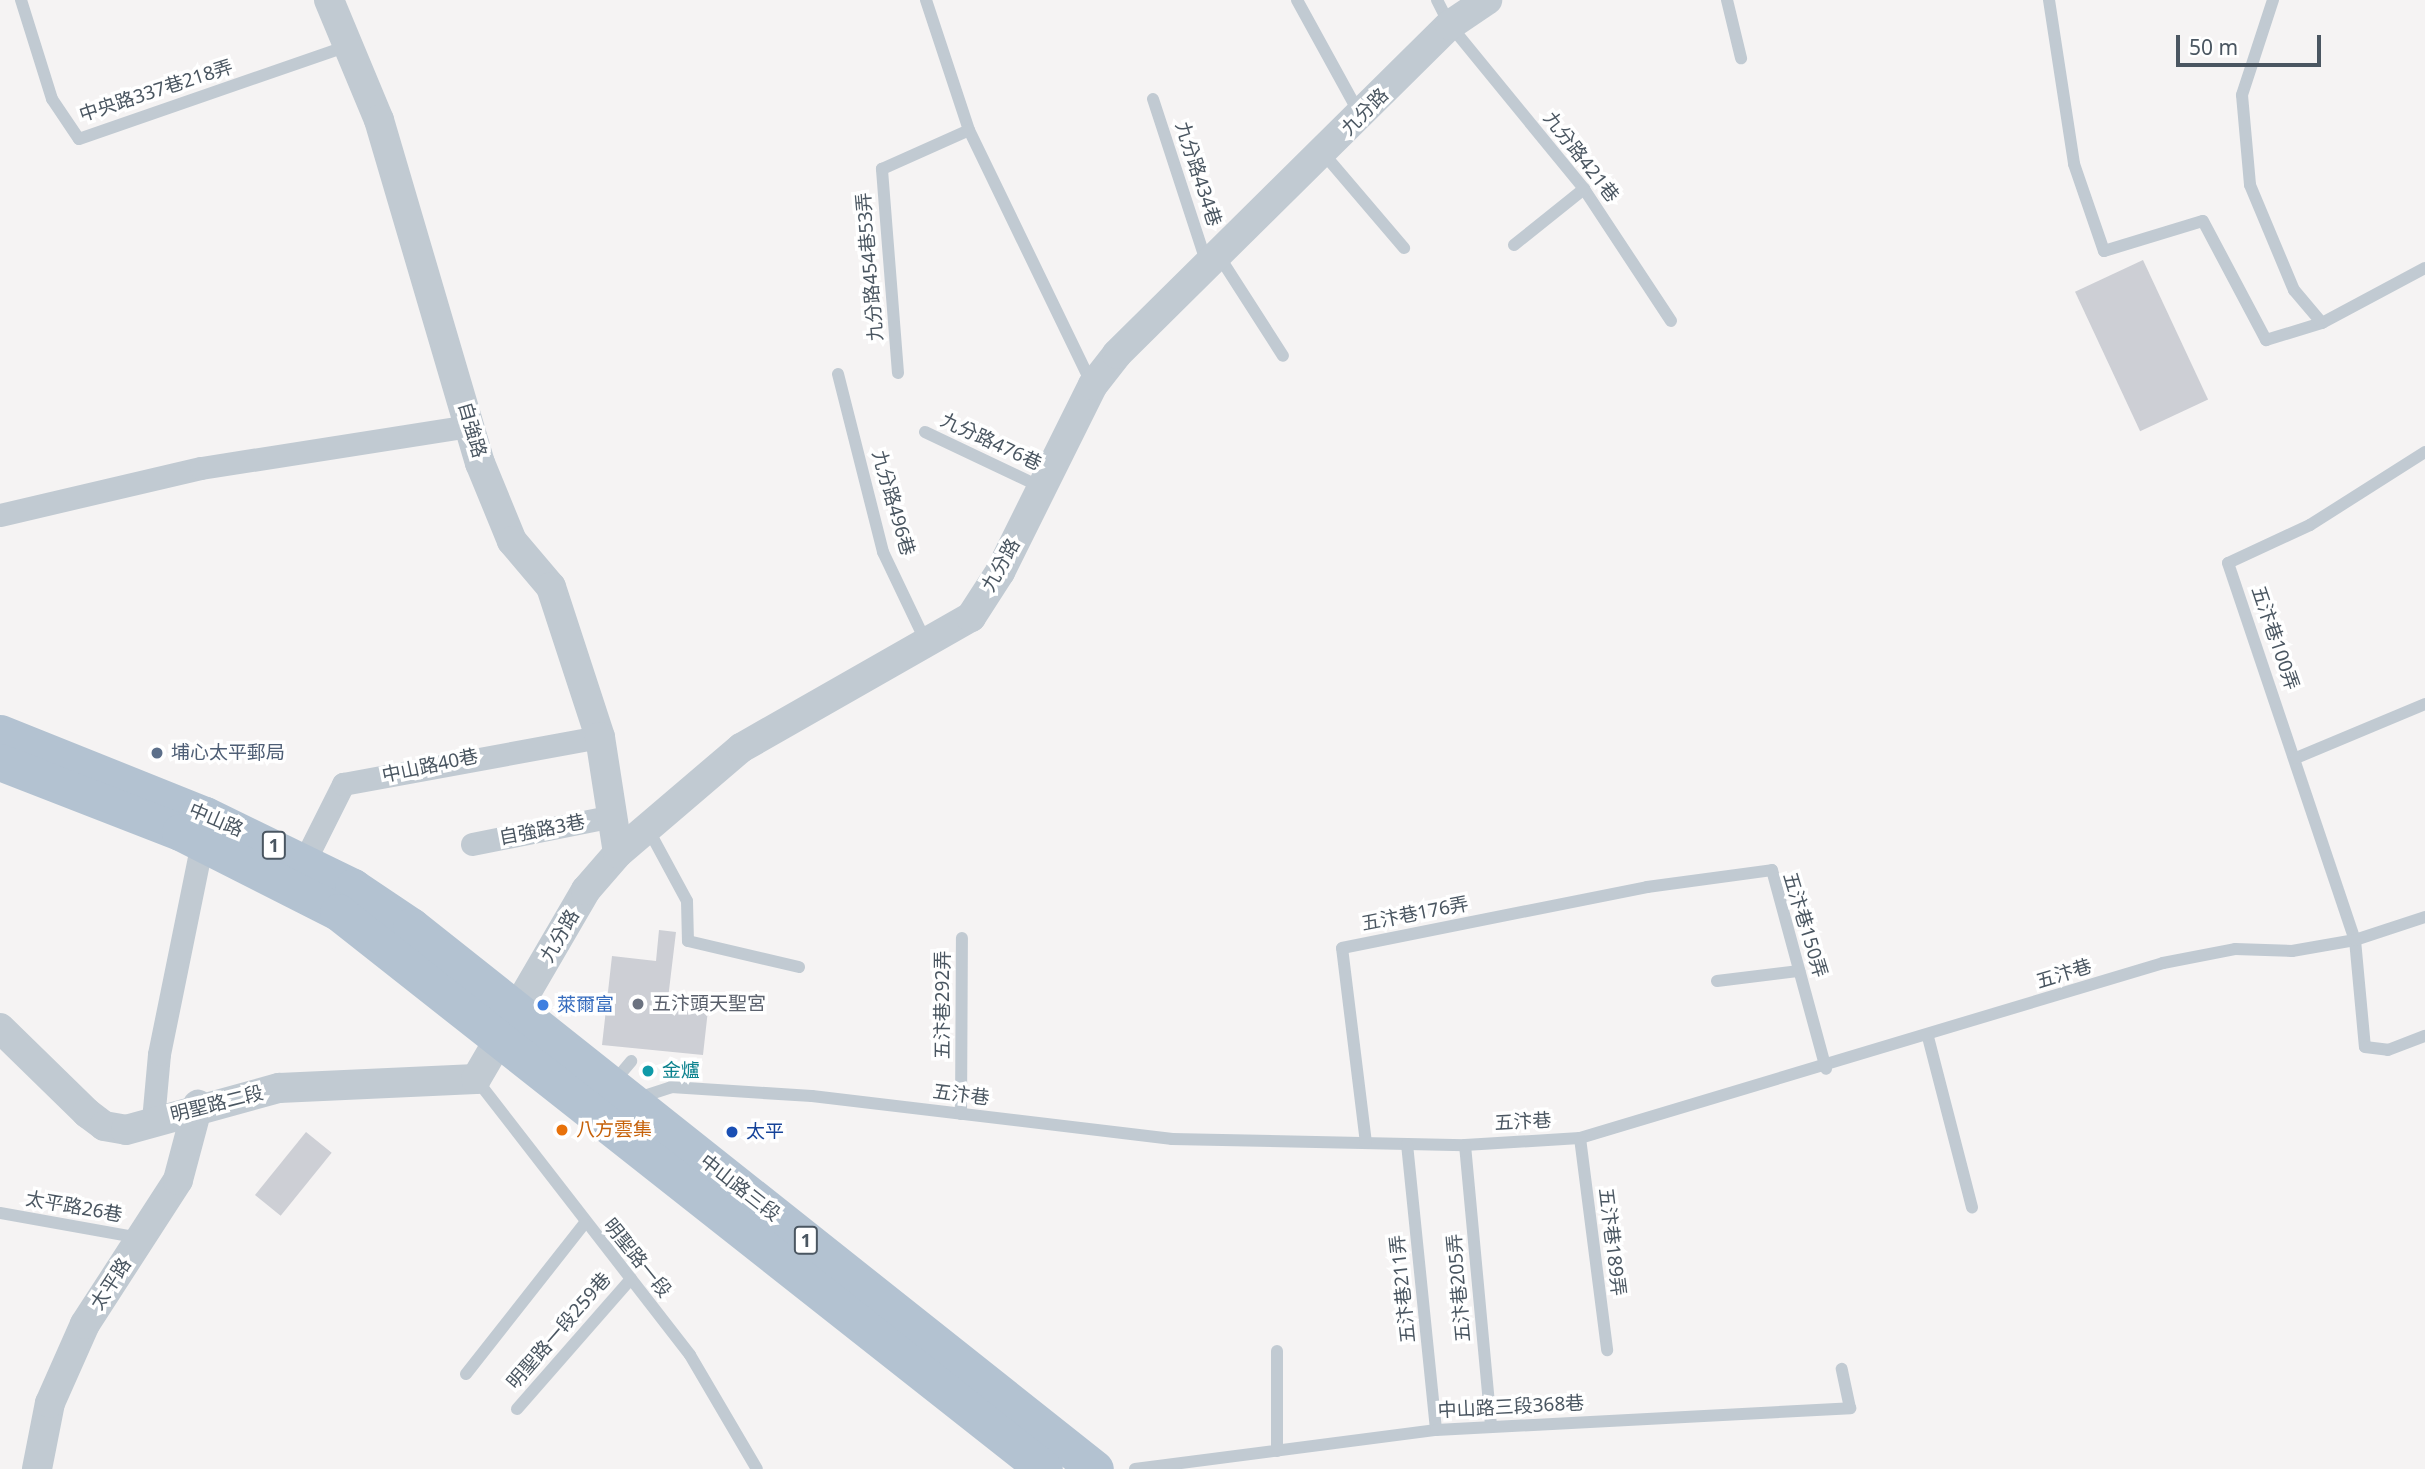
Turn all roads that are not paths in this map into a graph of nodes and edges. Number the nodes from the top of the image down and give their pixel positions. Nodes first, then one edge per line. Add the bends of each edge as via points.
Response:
1 (20, 0) edge
2 (329, 0) edge
3 (1297, 0) edge
4 (1487, 0) edge
5 (1727, 0) edge
6 (2049, 0) edge
7 (2273, 0) edge
8 (930, 2) edge
9 (1443, 13) edge
10 (348, 46) junction
11 (1741, 58) dead end
12 (1153, 99) dead end
13 (1361, 116) junction
14 (969, 130) junction
15 (1323, 153) junction
16 (1584, 188) junction
17 (1514, 245) dead end
18 (1404, 248) dead end
19 (1211, 256) junction
20 (2425, 268) edge
21 (1671, 321) dead end
22 (2322, 323) junction
23 (1283, 356) dead end
24 (898, 373) dead end
25 (838, 374) dead end
26 (1093, 385) junction
27 (470, 426) junction
28 (925, 432) dead end
29 (2425, 452) edge
30 (1041, 487) junction
31 (0, 515) edge
32 (924, 638) junction
33 (2425, 704) edge
34 (0, 733) edge
35 (600, 737) junction
36 (2296, 758) junction
37 (0, 762) edge
38 (613, 816) junction
39 (647, 827) junction
40 (202, 842) junction
41 (472, 845) dead end
42 (618, 853) junction
43 (306, 858) junction
44 (1647, 887) joint
45 (2425, 916) edge
46 (962, 938) dead end
47 (2355, 940) junction
48 (799, 967) dead end
49 (1799, 971) junction
50 (1717, 981) dead end
51 (509, 1025) junction
52 (0, 1028) edge
53 (2425, 1036) edge
54 (1928, 1037) junction
55 (1826, 1069) junction
56 (475, 1079) junction
57 (615, 1096) junction
58 (198, 1105) junction
59 (961, 1114) junction
60 (153, 1120) junction
61 (1580, 1138) junction
62 (1366, 1143) junction
63 (1407, 1144) junction
64 (1465, 1145) junction
65 (1972, 1207) dead end
66 (0, 1213) edge
67 (584, 1224) junction
68 (142, 1238) junction
69 (631, 1279) junction
70 (1606, 1350) dead end
71 (1277, 1351) dead end
72 (1842, 1369) dead end
73 (466, 1374) dead end
74 (517, 1409) dead end
75 (1491, 1427) junction
76 (1436, 1430) junction
77 (1277, 1451) junction
78 (37, 1469) edge
79 (757, 1469) edge
80 (1044, 1469) edge
81 (1095, 1469) edge
82 (1135, 1469) edge

1 - 10 lane, 中央路337巷218弄 via 52,99 79,139
2 - 10 street, 自強路
3 - 13 lane
4 - 9 street, 九分路
5 - 11 lane
6 - 22 lane via 2074,164 2104,251 2203,221 2266,340
7 - 22 lane via 2242,95 2250,185 2294,290
8 - 14 lane
9 - 13 street, 九分路
9 - 16 lane, 九分路421巷
10 - 27 street, 自強路 via 379,120
12 - 19 lane, 九分路434巷
13 - 15 street, 九分路
14 - 24 lane, 九分路454巷53弄 via 881,169
14 - 26 lane
15 - 18 lane
15 - 19 street, 九分路
16 - 17 lane
16 - 21 lane, 九分路421巷
19 - 23 lane, 九分路434巷
19 - 26 street, 九分路
20 - 22 lane
25 - 32 lane, 九分路496巷 via 883,552
26 - 30 street, 九分路
27 - 31 street via 201,468
27 - 35 street, 自強路 via 512,541 551,587
28 - 30 lane, 九分路476巷
29 - 36 lane, 五汴巷100弄 via 2310,524 2228,563
30 - 32 street, 九分路 via 971,617
32 - 39 street, 九分路 via 741,748
33 - 36 lane
34 - 43 main road, 中山路 / 1
35 - 38 street, 自強路
35 - 43 street, 中山路40巷 via 343,784
36 - 47 lane, 五汴巷100弄
37 - 40 main road, 中山路 / 1
38 - 41 street, 自強路3巷
38 - 42 street, 自強路
39 - 42 street, 九分路
39 - 48 lane via 687,901 688,941
40 - 51 main road, 中山路 / 1 via 338,912
40 - 60 street via 159,1054
42 - 51 street, 九分路 via 586,890
43 - 51 main road, 中山路 / 1 via 411,926
44 - 49 lane, 五汴巷150弄 via 1772,870
44 - 62 lane, 五汴巷176弄 via 1342,948
45 - 47 lane, 五汴巷
46 - 59 lane, 五汴巷292弄
47 - 53 lane, 五汴巷100弄 via 2365,1047 2388,1050
47 - 54 lane, 五汴巷 via 2292,951 2235,949 2163,963
49 - 50 lane
49 - 55 lane, 五汴巷150弄
51 - 56 street, 九分路
51 - 57 main road, 中山路三段 / 1
52 - 60 street, 明聖路二段 via 104,1126 125,1130
54 - 55 lane, 五汴巷
54 - 65 lane
55 - 61 lane, 五汴巷
56 - 58 street, 明聖路二段 via 355,1081
56 - 67 lane, 明聖路一段
57 - 59 lane, 五汴巷 via 669,1084
57 - 80 main road, 中山路三段 / 1
57 - 81 main road, 中山路三段 / 1
58 - 60 street, 明聖路二段
58 - 68 street, 太平路 via 178,1180
59 - 62 lane, 五汴巷 via 1172,1139
61 - 64 lane, 五汴巷
61 - 70 lane, 五汴巷189弄
62 - 63 lane, 五汴巷
63 - 64 lane, 五汴巷
63 - 76 lane, 五汴巷211弄
64 - 75 lane, 五汴巷205弄
66 - 68 lane, 太平路26巷
67 - 69 lane, 明聖路一段
67 - 73 lane
68 - 78 street, 太平路 via 85,1324 50,1403
69 - 74 lane, 明聖路一段259巷
69 - 79 lane, 明聖路一段 via 690,1355
71 - 77 lane
72 - 75 lane, 中山路三段368巷 via 1850,1408
75 - 76 lane, 中山路三段368巷
76 - 77 lane, 中山路三段368巷
77 - 82 lane, 中山路三段368巷

